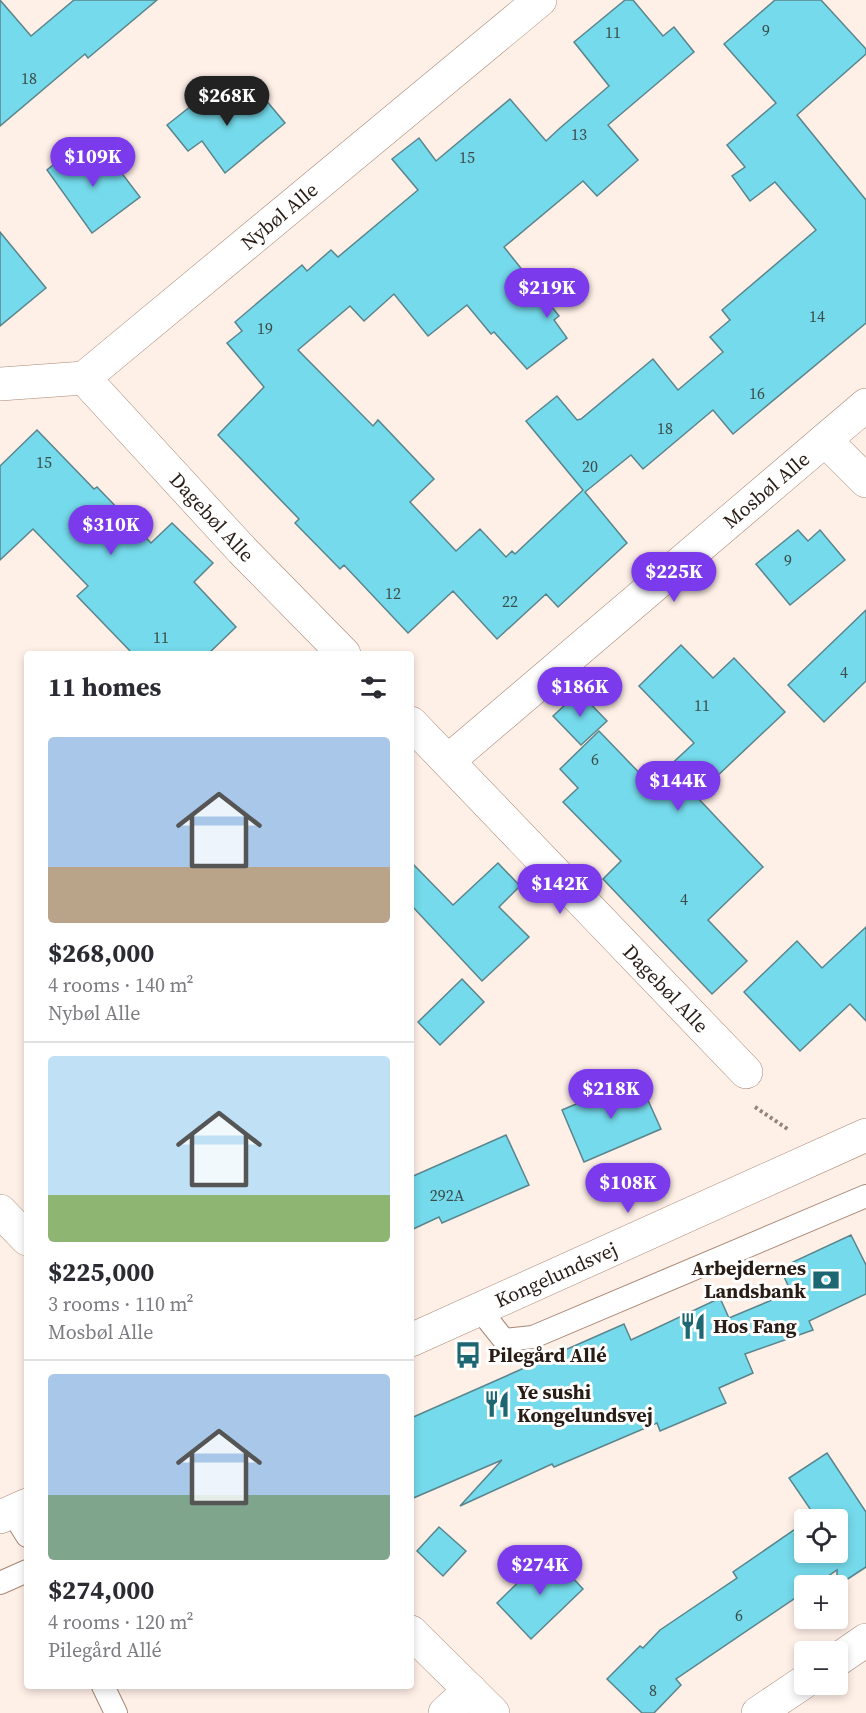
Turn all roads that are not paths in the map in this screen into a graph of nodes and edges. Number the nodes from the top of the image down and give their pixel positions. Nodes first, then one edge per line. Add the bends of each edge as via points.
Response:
1 (540, 0) edge
2 (84, 378) junction
3 (0, 384) edge
4 (866, 405) edge
5 (825, 440) junction
6 (866, 481) edge
7 (341, 651) edge
8 (414, 726) edge
9 (448, 761) junction
10 (746, 1072) road end
11 (866, 1135) edge
12 (866, 1196) edge
13 (0, 1211) edge
14 (24, 1236) edge
15 (480, 1310) junction
16 (414, 1339) edge
17 (24, 1571) edge
18 (0, 1583) edge
19 (414, 1635) edge
20 (866, 1640) edge
21 (848, 1652) edge
22 (105, 1689) edge
23 (794, 1689) edge
24 (470, 1690) junction
25 (117, 1713) edge
26 (445, 1713) edge
27 (493, 1713) edge
28 (758, 1713) edge

1 - 2 street, Nybøl Alle
2 - 3 street
2 - 7 street, Dagebøl Alle
4 - 5 street, Mosbøl Alle
5 - 6 street
5 - 9 street, Mosbøl Alle
8 - 9 street, Dagebøl Alle
9 - 10 street, Dagebøl Alle
11 - 15 street, Kongelundsvej
12 - 15 lane via 533,1337 504,1340
13 - 14 street
15 - 16 street, Kongelundsvej
17 - 18 lane
19 - 24 street
20 - 21 street
22 - 25 lane
23 - 28 street
24 - 26 street
24 - 27 street

